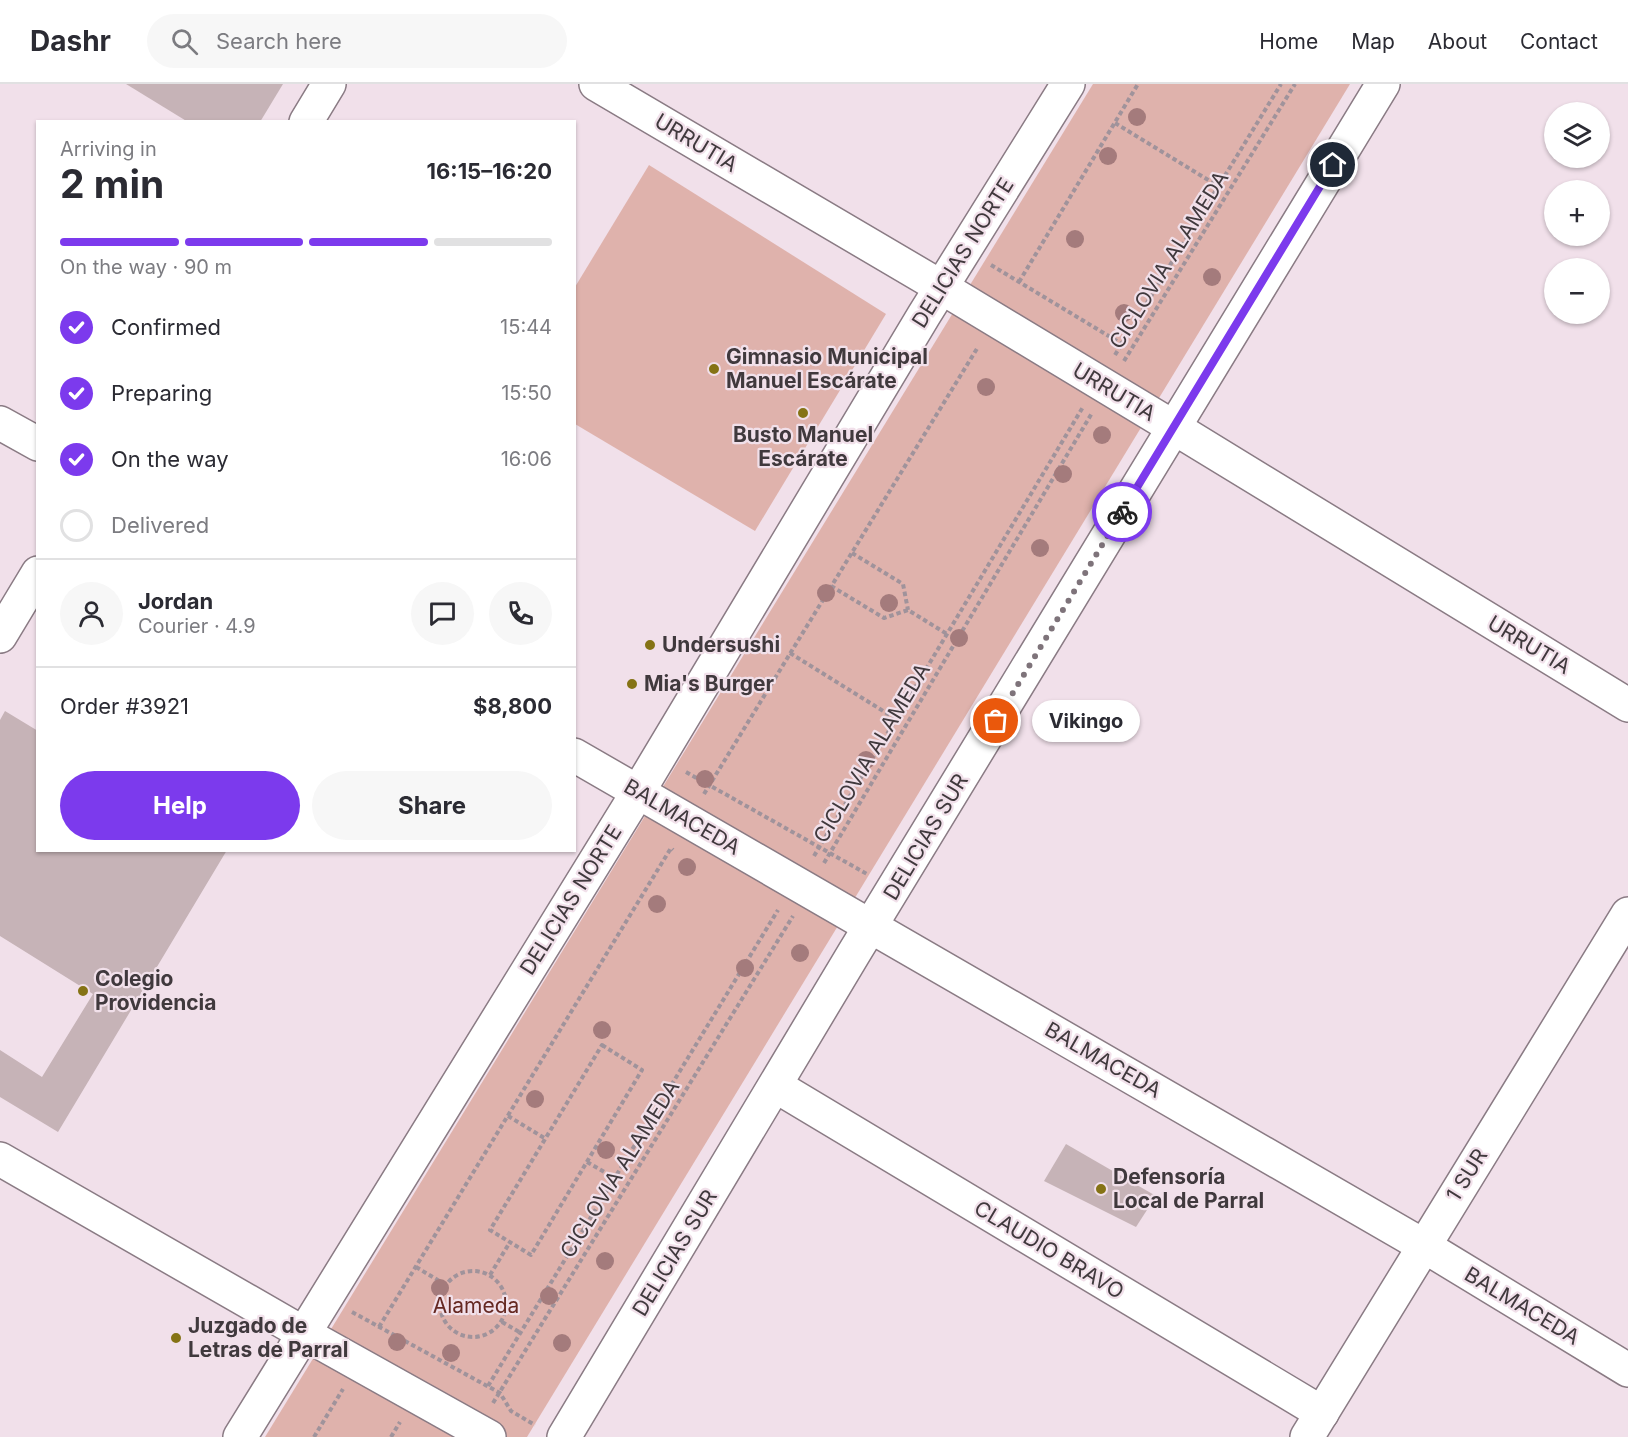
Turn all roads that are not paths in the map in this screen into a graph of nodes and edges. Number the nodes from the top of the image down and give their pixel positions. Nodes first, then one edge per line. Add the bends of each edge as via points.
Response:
1 (329, 84) edge
2 (596, 84) edge
3 (1068, 84) edge
4 (1383, 84) edge
5 (307, 120) edge
6 (941, 287) junction
7 (0, 423) edge
8 (1173, 427) junction
9 (36, 443) edge
10 (36, 576) edge
11 (0, 636) edge
12 (1628, 705) edge
13 (576, 756) edge
14 (638, 792) junction
15 (1628, 914) edge
16 (872, 926) junction
17 (776, 1086) junction
18 (0, 1159) edge
19 (1424, 1246) junction
20 (303, 1334) junction
21 (1628, 1370) edge
22 (1314, 1425) edge
23 (551, 1432) edge
24 (483, 1434) edge
25 (240, 1437) edge

1 - 5 street
2 - 6 street, URRUTIA
3 - 6 street, DELICIAS NORTE
4 - 8 street, DELICIAS SUR
6 - 8 street, URRUTIA
6 - 14 street, DELICIAS NORTE
7 - 9 street
8 - 12 street, URRUTIA
8 - 16 street, DELICIAS SUR
10 - 11 street
13 - 14 street, BALMACEDA
14 - 16 street, BALMACEDA via 687,820 794,900
14 - 20 street, DELICIAS NORTE
15 - 19 street, 1 SUR
16 - 17 street, DELICIAS SUR
16 - 19 street, BALMACEDA
17 - 22 street, CLAUDIO BRAVO
17 - 23 street, DELICIAS SUR
18 - 20 street
19 - 21 street, BALMACEDA
19 - 22 street, 1 SUR
20 - 24 street
20 - 25 street, DELICIAS NORTE

